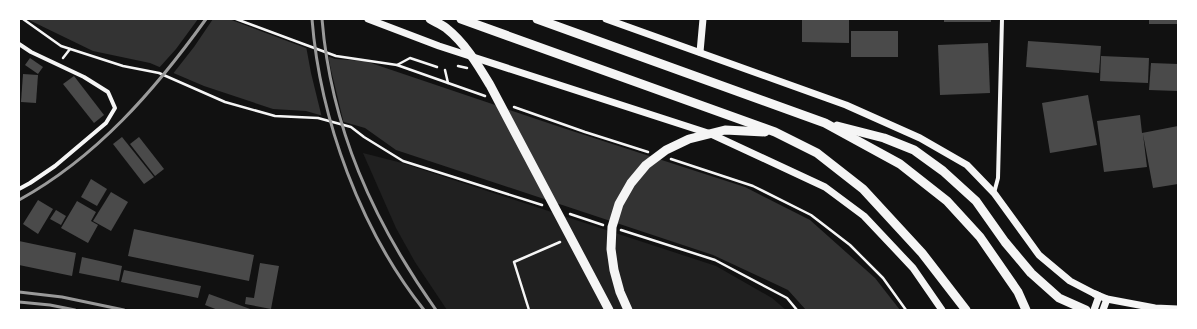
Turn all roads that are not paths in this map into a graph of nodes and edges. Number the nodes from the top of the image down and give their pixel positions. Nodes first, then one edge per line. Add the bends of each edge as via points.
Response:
1 (368, 19) edge
2 (430, 19) edge
3 (461, 19) edge
4 (537, 19) edge
5 (606, 19) edge
6 (702, 19) edge
7 (1002, 19) edge
8 (19, 44) edge
9 (700, 52) junction
10 (825, 123) junction
11 (775, 132) junction
12 (19, 189) edge
13 (994, 193) junction
14 (1099, 296) junction
15 (1107, 299) junction
16 (1178, 309) edge
17 (609, 310) edge
18 (628, 310) edge
19 (942, 310) edge
20 (966, 310) edge
21 (1026, 310) edge
22 (1086, 310) edge
23 (1094, 310) edge
24 (1104, 310) edge

1 - 19 street via 439,46 711,134 825,187 864,216 913,268
2 - 17 highway via 446,28 478,64
3 - 11 highway
4 - 10 highway
5 - 9 street
6 - 9 street
7 - 13 street via 998,178
8 - 12 street via 108,92 115,108 106,123 55,166
9 - 13 street via 846,105 920,138 967,165
10 - 21 highway via 900,164 947,201 980,237 1018,292
10 - 22 highway via 884,138 914,150 943,171 976,201 1030,273 1058,298
11 - 18 highway via 725,130 689,139 666,150 646,166 631,183 619,204 612,227 611,249 620,292
11 - 20 highway via 818,154 863,189 922,253
13 - 14 street via 1038,254 1070,281
14 - 15 street
14 - 23 street
15 - 16 street via 1155,308
15 - 24 street

